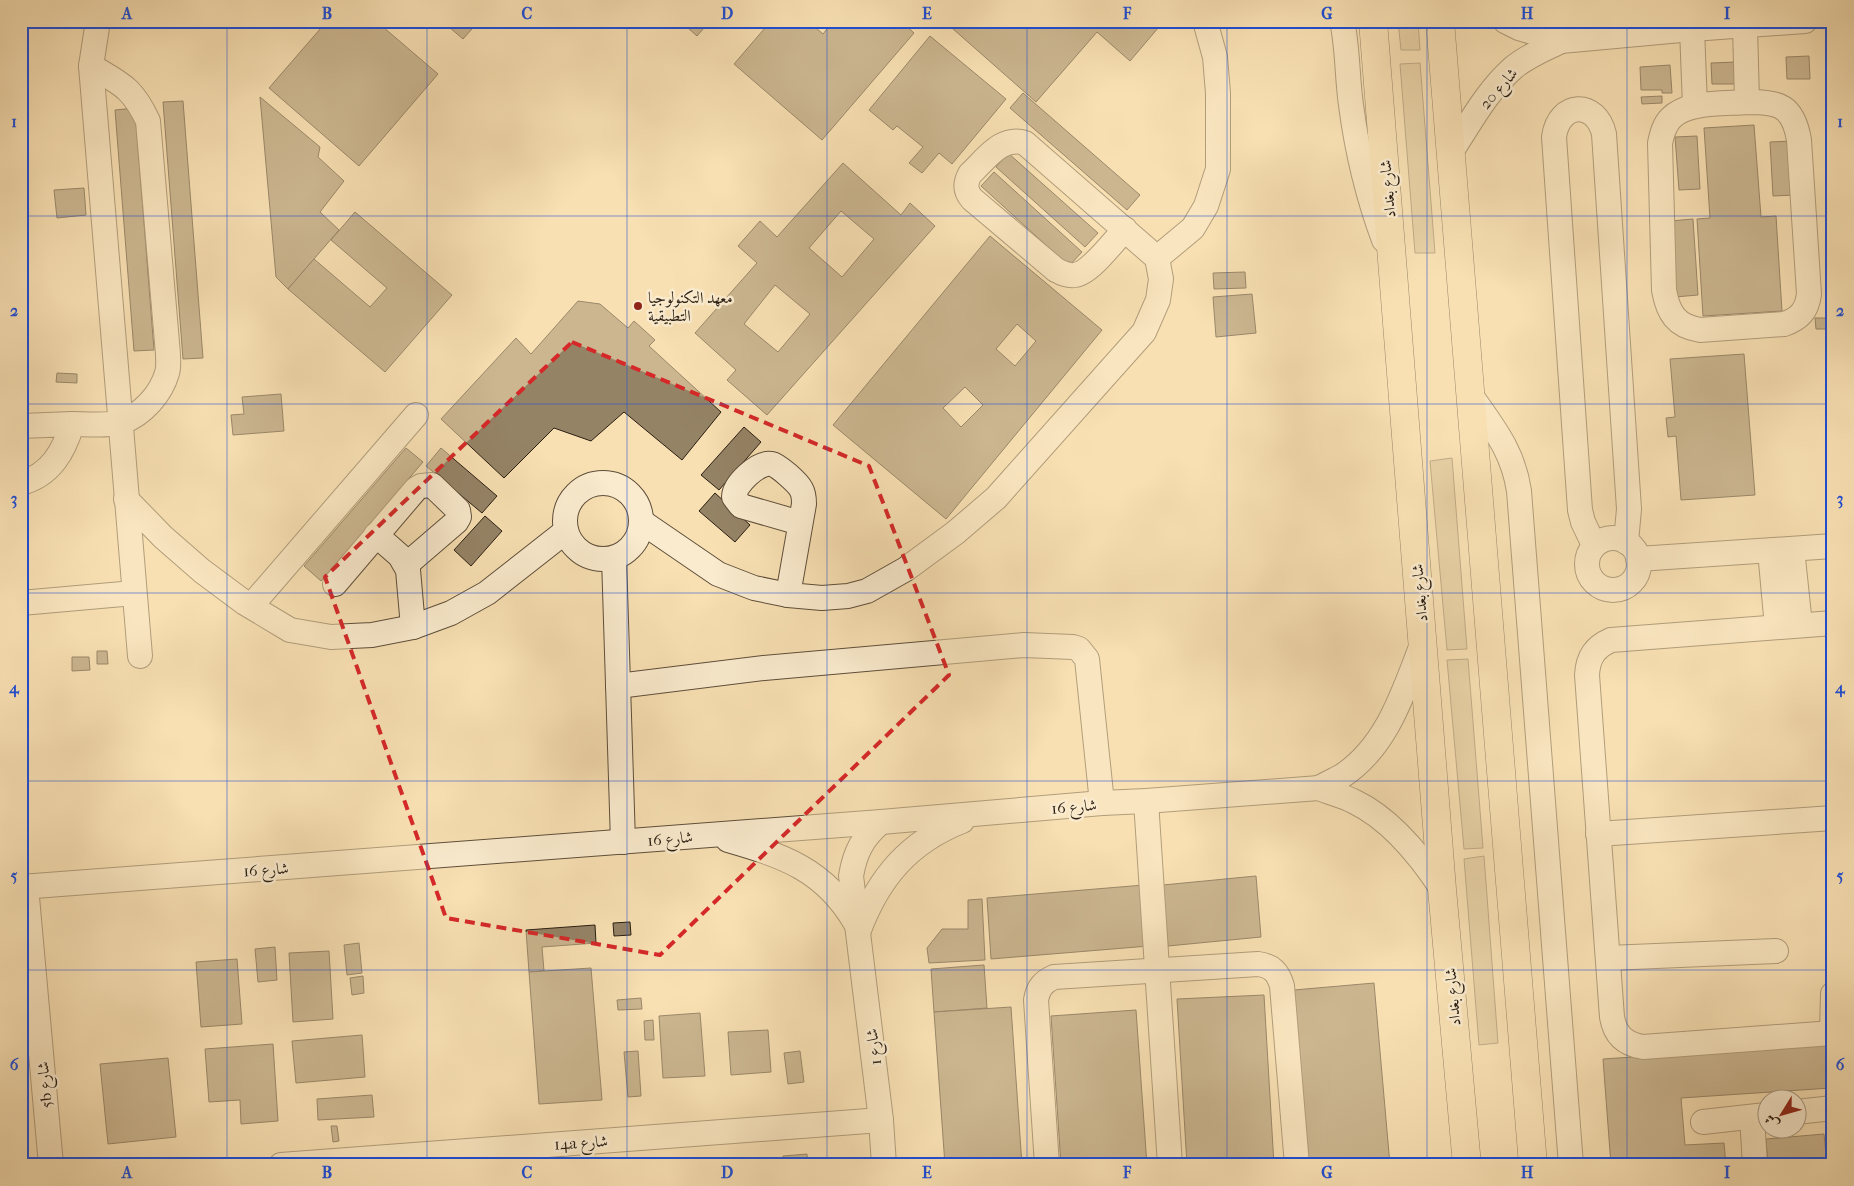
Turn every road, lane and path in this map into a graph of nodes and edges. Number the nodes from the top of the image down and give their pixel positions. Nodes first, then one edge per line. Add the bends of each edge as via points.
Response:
1 (98, 21) edge
2 (1205, 21) edge
3 (1342, 21) edge
4 (1372, 21) edge
5 (1440, 21) edge
6 (1505, 21) edge
7 (1805, 21) edge
8 (1745, 26) junction
9 (1608, 29) edge
10 (1692, 29) junction
11 (1561, 41) junction
12 (90, 66) junction
13 (1748, 102) junction
14 (1695, 106) junction
15 (1451, 152) junction
16 (1125, 229) junction
17 (1157, 258) junction
18 (1393, 263) junction
19 (1470, 394) junction
20 (416, 416) dead end
21 (120, 423) junction
22 (72, 424) junction
23 (21, 426) edge
24 (21, 483) edge
25 (126, 499) junction
26 (642, 522) junction
27 (800, 523) dead end
28 (566, 531) junction
29 (376, 535) junction
30 (1594, 545) junction
31 (1833, 546) edge
32 (1781, 550) junction
33 (1632, 551) junction
34 (614, 558) junction
35 (406, 565) junction
36 (335, 584) dead end
37 (134, 593) junction
38 (788, 595) junction
39 (21, 603) edge
40 (251, 606) junction
41 (1833, 623) edge
42 (1800, 625) junction
43 (1777, 627) junction
44 (412, 628) junction
45 (1423, 642) junction
46 (140, 656) dead end
47 (618, 686) junction
48 (1318, 788) junction
49 (1146, 801) junction
50 (1102, 803) junction
51 (976, 815) junction
52 (1833, 818) edge
53 (881, 822) junction
54 (1598, 834) junction
55 (712, 835) junction
56 (623, 842) junction
57 (24, 887) edge
58 (1442, 889) junction
59 (859, 930) junction
60 (1776, 951) dead end
61 (1608, 958) junction
62 (1158, 970) junction
63 (1833, 994) edge
64 (1832, 1034) edge
65 (1833, 1108) edge
66 (1806, 1111) edge
67 (1756, 1116) edge
68 (881, 1120) junction
69 (1703, 1122) dead end
70 (1757, 1138) edge
71 (52, 1165) edge
72 (281, 1165) edge
73 (884, 1165) edge
74 (1047, 1165) edge
75 (1170, 1165) edge
76 (1297, 1165) edge
77 (1467, 1165) edge
78 (1533, 1165) edge
79 (1571, 1165) edge
80 (1755, 1165) edge

1 - 12 street
2 - 17 street via 1216,66 1218,169 1206,206 1193,228
3 - 18 street via 1356,138 1372,201
4 - 18 main road, شارع بغداد
5 - 15 main road
6 - 11 street, شارع 20
7 - 8 street, شارع 20
8 - 10 street, شارع 20
8 - 13 street
9 - 10 street, شارع 20
9 - 11 street, شارع 20
10 - 14 street
11 - 15 street, شارع 20 via 1514,66 1482,104
12 - 21 street
12 - 21 street via 132,92 148,121 168,354 168,371 162,386 139,413
13 - 14 street
13 - 14 street via 1777,103 1789,112 1797,125 1809,294 1808,305 1802,314 1784,324 1700,330 1687,328 1674,318 1666,303 1660,143 1671,118
15 - 19 main road
16 - 16 street via 1019,141 1002,144 966,180 967,194 972,199 1056,270 1065,274 1085,271
16 - 17 street
17 - 38 street via 1161,279 1158,300 1144,332 996,498 955,534 867,591 822,598
18 - 45 main road, شارع بغداد
19 - 78 main road
19 - 79 street via 1510,454 1519,490
20 - 40 street
21 - 22 street
21 - 25 street
22 - 23 street
22 - 24 street via 66,444 56,460 41,474
25 - 37 street
25 - 40 street via 162,537
26 - 28 street via 639,506 630,492 615,483 598,482 583,487 571,499 565,514
26 - 34 street via 638,538 628,550
26 - 38 street via 718,574 754,588
27 - 38 street
28 - 34 street via 579,551 590,557
28 - 44 street via 487,593 451,613
29 - 35 street
29 - 35 street via 421,486 432,485 458,510 456,522
29 - 36 street
30 - 33 street via 1615,538
30 - 33 street via 1588,556 1587,568 1600,587 1611,590 1632,582 1638,571
30 - 33 street via 1580,510 1554,137 1562,116 1572,110 1594,114 1602,123 1604,134
31 - 32 street
32 - 33 street
32 - 42 street
32 - 43 street
34 - 47 street
35 - 44 street via 410,576
37 - 39 street
37 - 46 street
40 - 44 street via 290,630 331,637 372,635
41 - 42 street
42 - 43 street
43 - 54 street via 1611,640 1595,650 1587,675
45 - 48 street, شارع 16 via 1382,735 1365,757 1343,775
45 - 58 main road, شارع بغداد
47 - 50 street via 764,668 1014,646 1073,646 1086,659
47 - 56 street
48 - 49 street, شارع 16
48 - 58 street, شارع 16 via 1356,802 1381,820 1425,863
49 - 50 street, شارع 16
49 - 62 street
50 - 51 street, شارع 16
51 - 53 street, شارع 16
51 - 59 street, شارع 1 via 931,836 900,861 875,893
52 - 54 street
53 - 55 street, شارع 16
53 - 59 street, شارع 1 via 869,832 854,860 852,876
54 - 61 street
55 - 56 street, شارع 16
55 - 59 street, شارع 1 via 772,852 808,870 837,897
56 - 57 street, شارع 16
57 - 71 street, 5b شارع
58 - 77 main road, شارع بغداد
59 - 68 street, شارع 1
60 - 61 street
61 - 64 street via 1613,1026 1623,1040 1632,1045 1643,1047
62 - 74 street via 1054,977 1047,980 1037,993
62 - 75 street
62 - 76 street via 1258,964 1267,965 1280,977
63 - 64 street
65 - 66 street
67 - 69 street
68 - 72 street, 14a شارع
68 - 73 street, شارع 1
70 - 80 street

